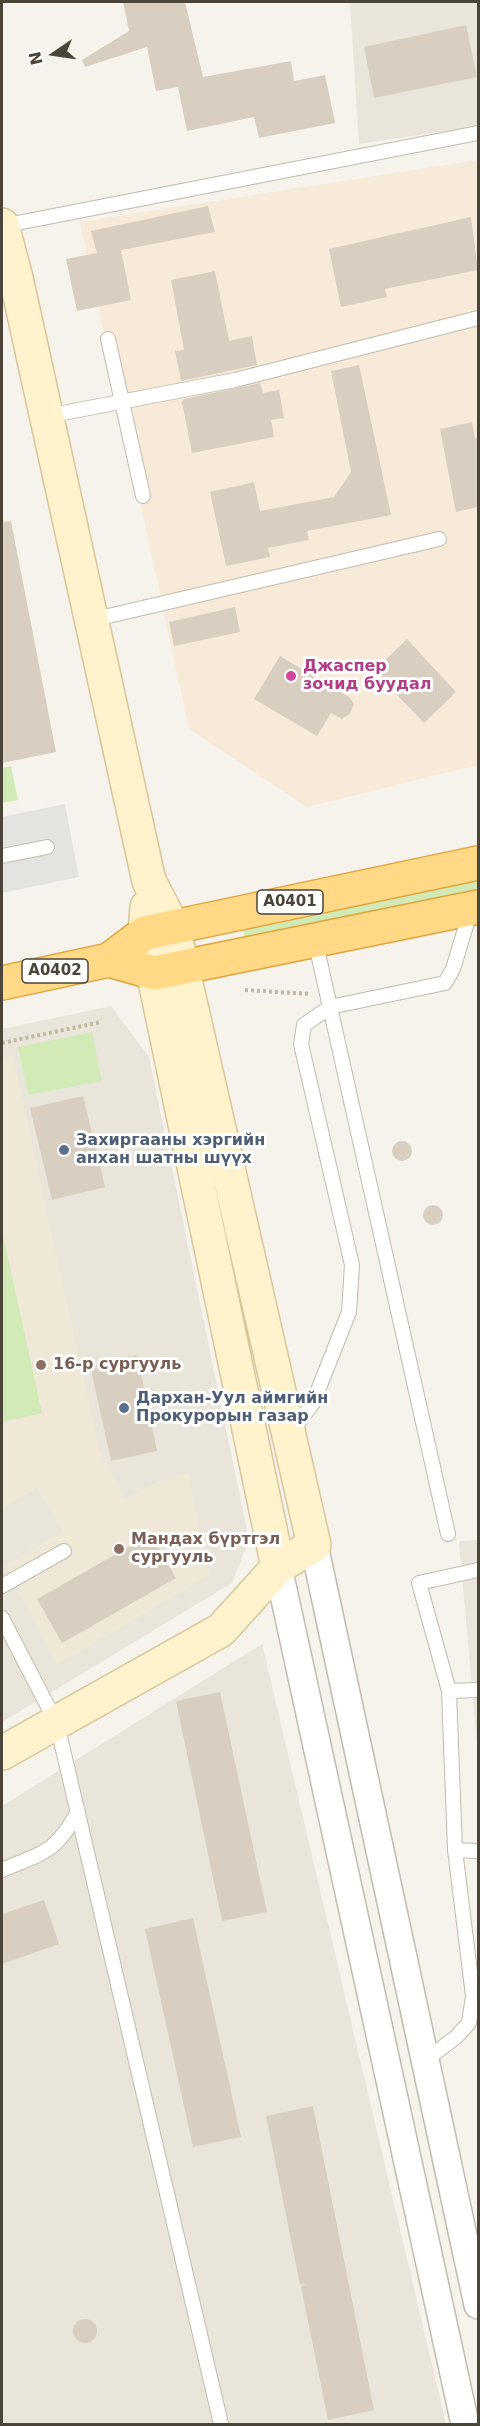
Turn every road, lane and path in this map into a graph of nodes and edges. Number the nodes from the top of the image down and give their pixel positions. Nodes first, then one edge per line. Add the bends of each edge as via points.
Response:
1 (478, 133) edge
2 (2, 225) edge
3 (478, 318) edge
4 (108, 339) dead end
5 (122, 401) junction
6 (46, 416) junction
7 (143, 496) dead end
8 (440, 539) dead end
9 (92, 620) junction
10 (47, 847) dead end
11 (2, 856) edge
12 (478, 863) edge
13 (475, 907) edge
14 (159, 930) junction
15 (315, 940) junction
16 (109, 960) junction
17 (168, 970) junction
18 (2, 982) edge
19 (330, 1007) junction
20 (101, 1022) dead end
21 (2, 1043) edge
22 (289, 1435) junction
23 (448, 1534) dead end
24 (314, 1545) junction
25 (64, 1551) dead end
26 (279, 1567) junction
27 (478, 1570) edge
28 (2, 1586) edge
29 (2, 1618) edge
30 (478, 1690) edge
31 (449, 1691) junction
32 (57, 1724) junction
33 (2, 1753) edge
34 (78, 1812) junction
35 (455, 1850) junction
36 (478, 1851) edge
37 (2, 1870) edge
38 (426, 2060) junction
39 (478, 2305) edge
40 (221, 2424) edge
41 (465, 2424) edge

1 - 2 lane
2 - 6 main road
3 - 5 lane via 236,380
4 - 5 lane
5 - 6 lane
5 - 7 lane
6 - 9 main road
8 - 9 lane
9 - 14 main road
10 - 11 lane
12 - 14 highway, A0401
13 - 15 highway, A0401
13 - 19 lane via 453,969 444,983
14 - 16 highway, A0401
14 - 17 main road
15 - 17 highway, A0401
15 - 19 lane
16 - 17 highway, A0401
16 - 18 highway, A0402
17 - 22 main road
17 - 26 main road
19 - 22 lane via 304,1025 301,1044 352,1265 349,1312 313,1403
19 - 23 lane
20 - 21 path
22 - 24 main road
24 - 26 main road
24 - 38 street
25 - 28 lane
26 - 32 main road via 221,1630
26 - 41 street
27 - 31 lane via 419,1583
29 - 32 lane
30 - 31 lane
31 - 35 lane
32 - 33 main road
32 - 34 lane
34 - 37 lane via 63,1838 51,1849
34 - 40 lane
35 - 36 lane
35 - 38 lane via 473,1996 469,2023
38 - 39 street

